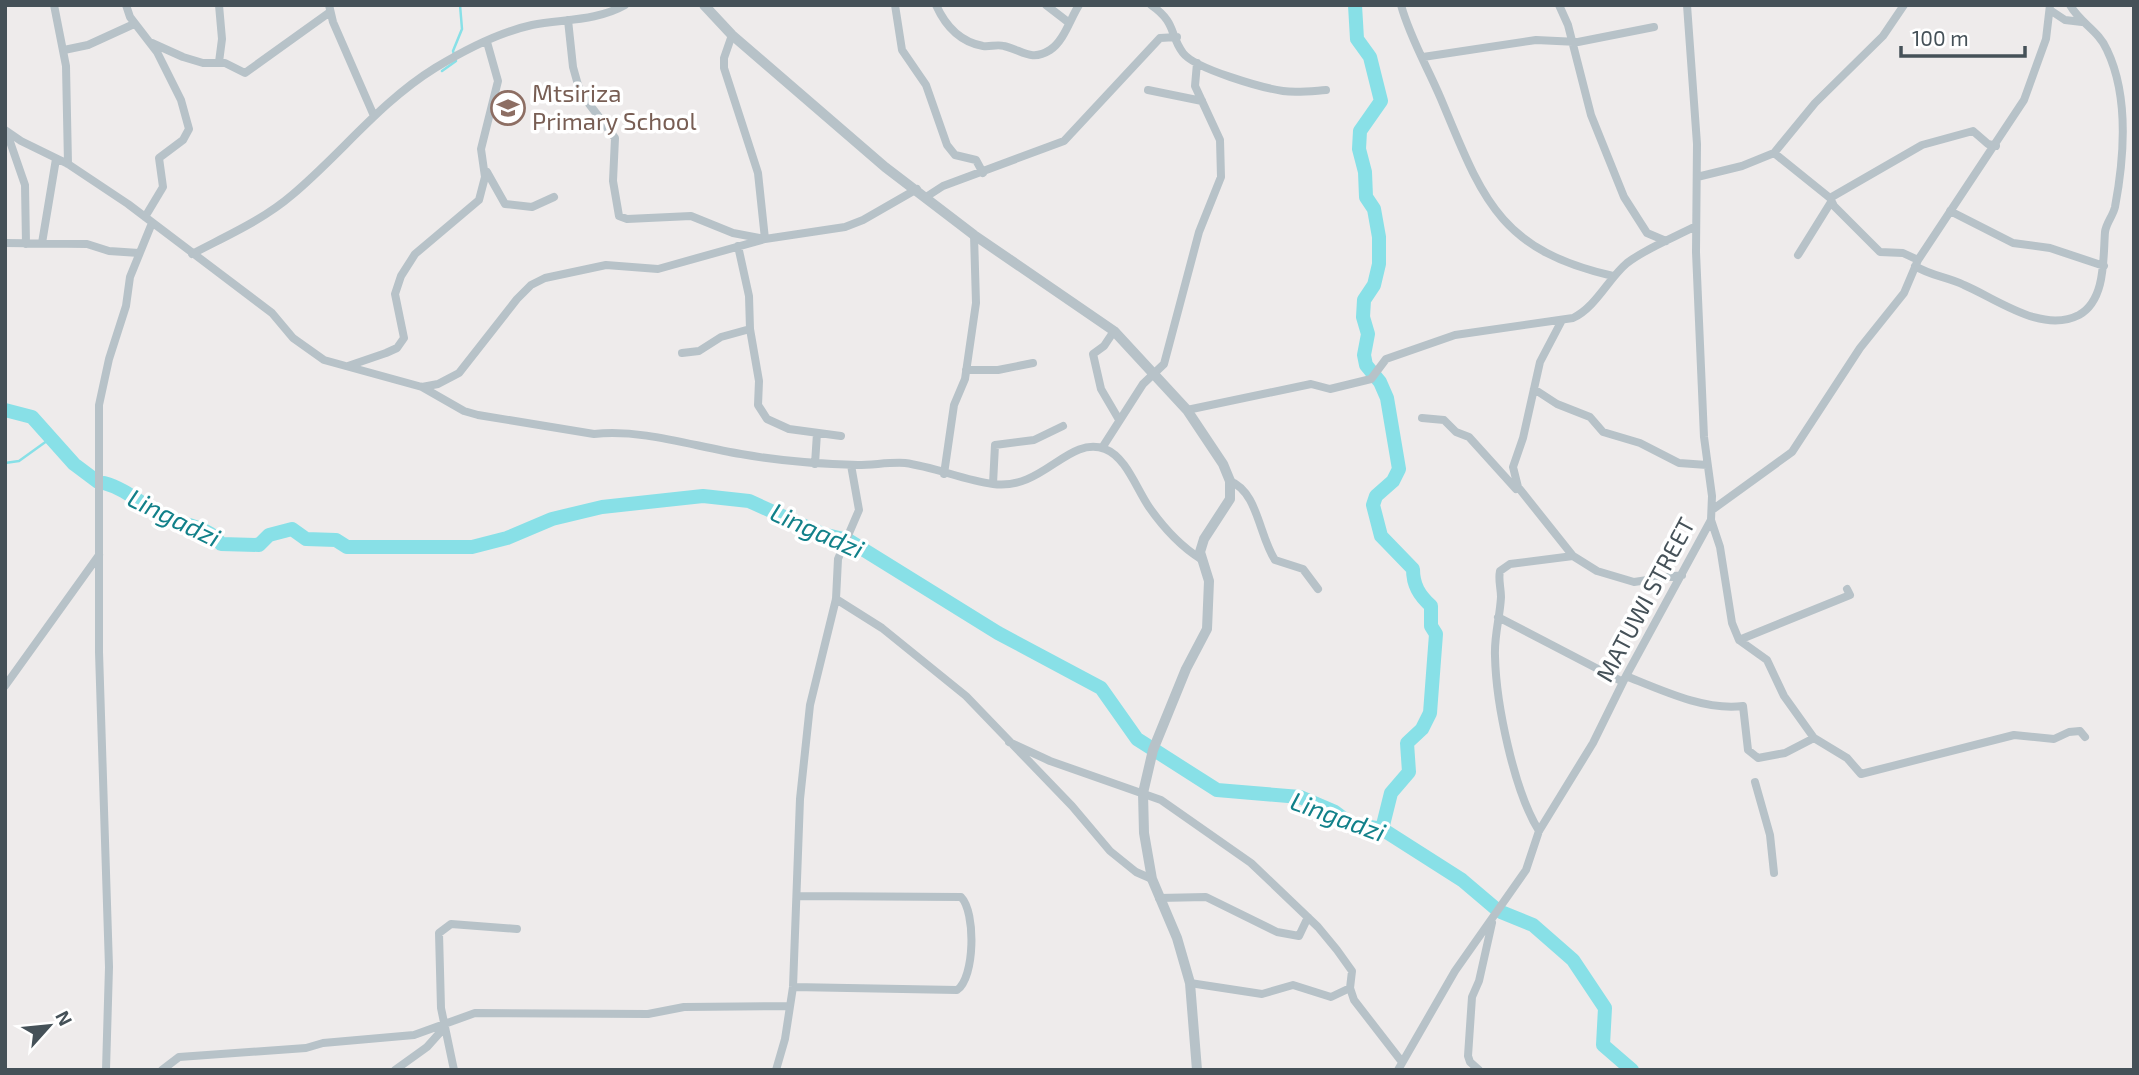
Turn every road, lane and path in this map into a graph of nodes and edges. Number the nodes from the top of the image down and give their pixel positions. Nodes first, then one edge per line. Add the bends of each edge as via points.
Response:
1 (54, 5) edge
2 (126, 5) edge
3 (219, 5) edge
4 (625, 5) edge
5 (704, 5) edge
6 (895, 5) edge
7 (936, 5) edge
8 (1046, 5) edge
9 (1079, 5) edge
10 (1151, 5) edge
11 (1401, 5) edge
12 (1559, 5) edge
13 (1687, 5) edge
14 (1904, 5) edge
15 (2070, 5) edge
16 (2050, 8) edge
17 (330, 9) edge
18 (568, 20) junction
19 (1068, 22) junction
20 (2082, 22) junction
21 (134, 24) junction
22 (1654, 27) dead end
23 (732, 34) junction
24 (1177, 37) junction
25 (487, 42) junction
26 (1571, 42) junction
27 (152, 43) junction
28 (64, 50) junction
29 (1423, 57) junction
30 (219, 62) junction
31 (1197, 63) junction
32 (1148, 90) dead end
33 (1326, 90) dead end
34 (1202, 101) junction
35 (374, 116) junction
36 (5, 130) edge
37 (1996, 146) junction
38 (1774, 153) junction
39 (56, 159) junction
40 (68, 164) junction
41 (485, 169) junction
42 (983, 173) junction
43 (1698, 177) junction
44 (917, 189) junction
45 (554, 197) dead end
46 (926, 197) junction
47 (1831, 200) junction
48 (1950, 211) junction
49 (145, 217) junction
50 (152, 223) junction
51 (1696, 226) junction
52 (974, 235) junction
53 (765, 239) junction
54 (1666, 241) junction
55 (5, 243) edge
56 (42, 243) junction
57 (26, 244) junction
58 (738, 246) junction
59 (139, 253) junction
60 (192, 254) junction
61 (1798, 255) dead end
62 (1917, 263) junction
63 (2104, 266) junction
64 (1613, 276) junction
65 (1561, 322) junction
66 (750, 329) junction
67 (1114, 331) junction
68 (682, 353) dead end
69 (1033, 363) dead end
70 (345, 366) junction
71 (966, 370) junction
72 (1156, 374) junction
73 (422, 387) junction
74 (1534, 389) junction
75 (1187, 410) junction
76 (1118, 418) junction
77 (1422, 418) dead end
78 (1063, 426) dead end
79 (817, 433) junction
80 (841, 436) dead end
81 (1102, 448) junction
82 (815, 464) junction
83 (851, 464) junction
84 (1707, 465) junction
85 (944, 474) junction
86 (1230, 481) junction
87 (993, 484) junction
88 (1525, 499) junction
89 (1712, 515) junction
90 (99, 555) junction
91 (1573, 556) junction
92 (1201, 559) junction
93 (1682, 575) junction
94 (1318, 589) dead end
95 (1847, 589) dead end
96 (836, 599) junction
97 (1498, 617) junction
98 (1739, 640) junction
99 (1624, 679) junction
100 (5, 686) edge
101 (2085, 737) dead end
102 (1814, 738) junction
103 (1009, 742) junction
104 (1755, 782) dead end
105 (1143, 793) junction
106 (1538, 831) junction
107 (1774, 873) dead end
108 (1152, 878) junction
109 (798, 896) junction
110 (1159, 898) junction
111 (1308, 918) junction
112 (1492, 920) junction
113 (517, 929) dead end
114 (1190, 983) junction
115 (793, 986) junction
116 (1350, 988) junction
117 (790, 1006) junction
118 (446, 1026) junction
119 (1400, 1066) edge
120 (106, 1070) edge
121 (162, 1070) edge
122 (395, 1070) edge
123 (454, 1070) edge
124 (776, 1070) edge
125 (1198, 1070) edge
126 (1479, 1070) edge

1 - 28 street
2 - 21 street
3 - 30 street
4 - 18 street via 601,15
5 - 23 street
6 - 42 street via 902,50 923,79 947,145 955,155 976,160
7 - 19 street via 951,30 962,38 982,46 1005,46 1027,56 1050,50
8 - 19 street
9 - 19 street
10 - 24 street via 1171,23
11 - 29 street
12 - 26 street
13 - 43 street, MATUWI STREET
14 - 38 street via 1883,36 1815,103
15 - 20 street
16 - 20 street via 2065,20
16 - 37 street via 2046,39 2024,100
17 - 30 street via 251,71
17 - 35 street
18 - 25 street via 529,26
18 - 53 street via 580,92 615,138 613,181 619,216 691,216 733,233
20 - 63 street via 2107,50 2121,112 2115,208 2105,231
21 - 27 street
21 - 28 street via 88,46
22 - 26 street
23 - 44 street
23 - 53 street via 724,68 758,173
24 - 31 street via 1182,51
24 - 42 street via 1160,38 1064,141
25 - 35 street via 436,68
25 - 41 street via 498,81 481,149
26 - 29 street via 1536,40
26 - 54 street via 1591,115 1624,197 1647,233
27 - 30 street via 203,63
27 - 49 street via 181,100 188,134 159,158 163,187
28 - 40 street
29 - 64 street via 1463,156 1512,231 1579,267
31 - 33 street via 1267,88
31 - 34 street via 1194,76
32 - 34 street
34 - 72 street via 1220,140 1221,177 1199,232 1164,364
35 - 60 street via 286,200
36 - 39 street
36 - 57 street via 25,185
37 - 47 street via 1973,131 1922,145
37 - 48 street
38 - 43 street
38 - 47 street
39 - 40 street
39 - 56 street
40 - 49 street
41 - 45 street via 505,204 533,208
41 - 70 street via 479,200 415,254 401,276 395,294 404,338 397,348
42 - 46 street via 943,186
43 - 51 street, MATUWI STREET
44 - 46 street
44 - 53 street via 845,227
46 - 52 street
47 - 61 street
47 - 62 street via 1880,252 1903,253
48 - 62 street
48 - 63 street via 2013,243 2050,248
49 - 50 street
50 - 59 street
50 - 60 street
51 - 54 street
51 - 84 street, MATUWI STREET
52 - 67 street
52 - 71 street via 976,303
53 - 58 street
54 - 64 street
55 - 57 street
56 - 57 street
56 - 59 street via 88,244
58 - 66 street via 749,296
58 - 73 street via 658,269 606,265 537,281 517,299 459,373
59 - 90 street via 99,405
60 - 70 street via 272,313 293,338 324,359
62 - 63 street via 1933,275 1963,284 2027,316 2056,319 2080,314 2089,306
62 - 89 street via 1904,293 1860,348 1792,452
64 - 65 street via 1585,311
65 - 74 street via 1542,358
65 - 75 street via 1462,333 1394,355 1371,379 1330,389 1311,384
66 - 68 street via 721,337 699,351
66 - 79 street via 759,381 757,400 765,416 789,429
67 - 72 street
67 - 76 street via 1093,354 1101,389
69 - 71 street
70 - 73 street
71 - 85 street via 954,405
72 - 75 street
72 - 76 street
73 - 82 street via 478,415 594,434 671,438
74 - 84 street via 1590,417 1603,432 1640,443 1679,463
74 - 88 street via 1513,467
75 - 86 street
76 - 81 street
77 - 88 street via 1444,419 1456,432 1469,437
78 - 87 street via 1034,440 995,446
79 - 80 street
79 - 82 street
81 - 87 street via 1073,451 1030,481
81 - 92 street via 1121,459 1160,521
82 - 83 street
83 - 85 street via 908,464
83 - 96 street via 859,510 838,559
84 - 89 street, MATUWI STREET
85 - 87 street
86 - 92 street via 1228,505 1204,539
86 - 94 street via 1248,496 1275,560 1303,569
88 - 91 street
89 - 93 street, MATUWI STREET
89 - 98 street via 1731,623
90 - 100 street
90 - 120 street via 109,967
91 - 93 street via 1625,581
91 - 97 street via 1504,567 1499,577
92 - 105 street via 1209,580 1207,629 1153,750
93 - 99 street, MATUWI STREET
95 - 98 street via 1850,595 1832,604
96 - 103 street via 944,677
96 - 109 street via 809,714 800,799
97 - 99 street
97 - 106 street via 1495,655 1499,692 1516,775
98 - 102 street via 1767,660 1784,696
99 - 102 street via 1727,708 1743,706 1748,750 1758,758 1785,753
99 - 106 street, MATUWI STREET via 1593,743
101 - 102 street via 2080,731 2054,738 2014,735 1861,774 1847,758
103 - 105 street
103 - 108 street via 1110,851 1136,872
104 - 107 street via 1770,835
105 - 108 street
105 - 111 street via 1161,800 1251,863
106 - 112 street, MATUWI STREET via 1526,870
108 - 110 street
109 - 115 street
109 - 115 street via 961,897 969,909 969,972 957,990
110 - 111 street via 1206,897 1277,932 1299,936
110 - 114 street
111 - 116 street via 1349,966
112 - 119 street, MATUWI STREET via 1455,971
112 - 126 street via 1469,1018 1468,1056
113 - 118 street via 451,924 441,929 437,950
114 - 116 street via 1262,995 1301,986 1331,997
114 - 125 street
115 - 117 street
116 - 119 street
117 - 118 street via 684,1007 648,1014 475,1013
117 - 124 street
118 - 121 street via 406,1037 179,1057
118 - 122 street
118 - 123 street

